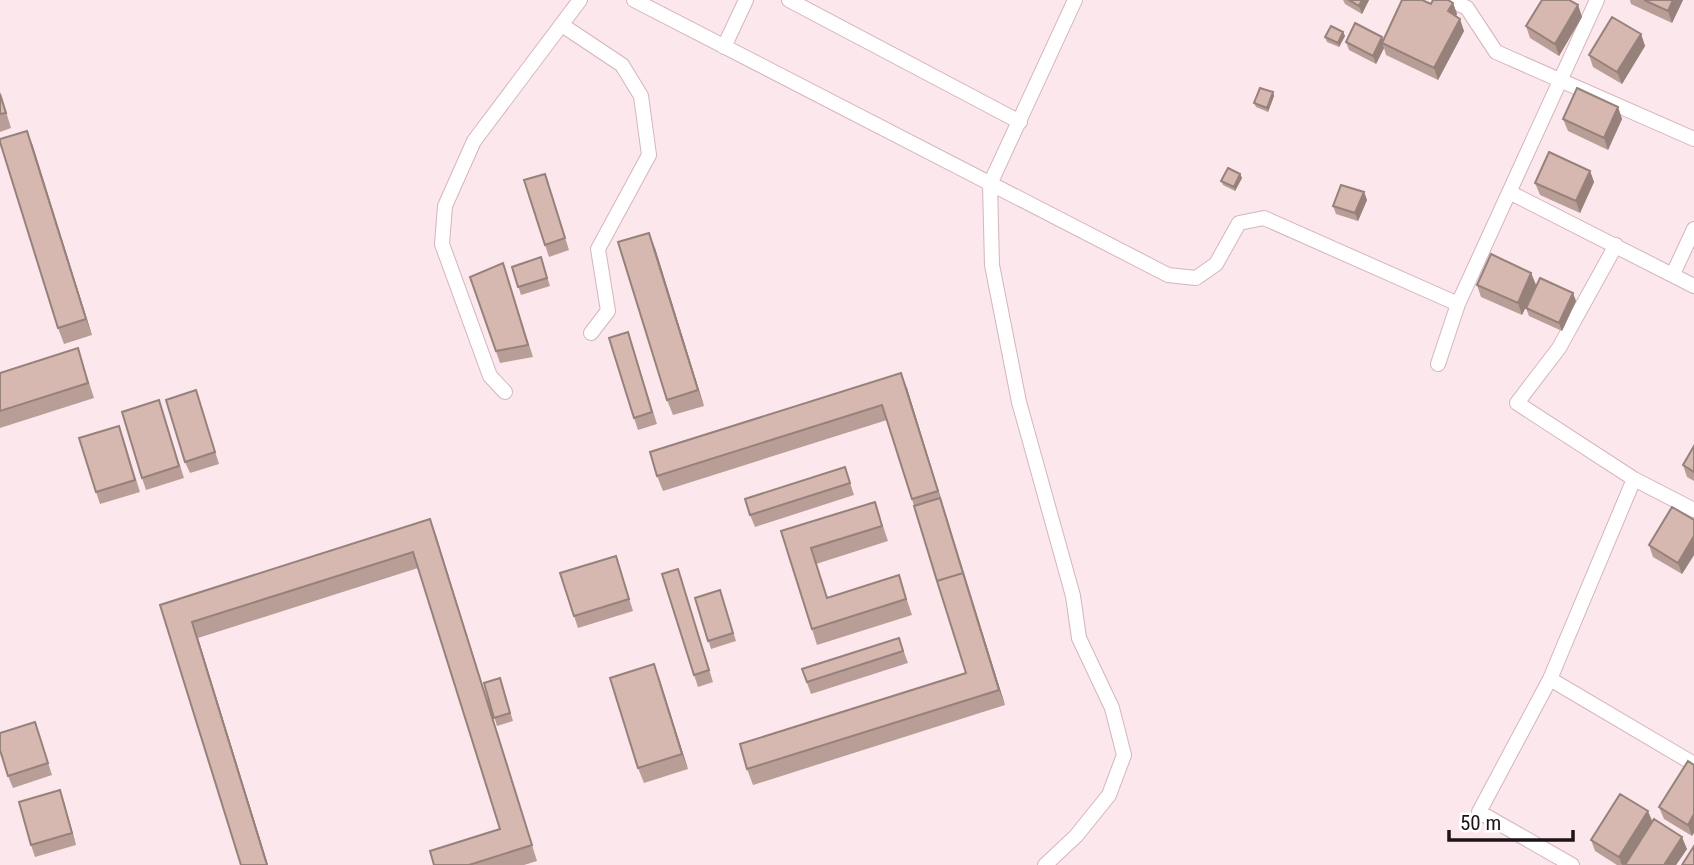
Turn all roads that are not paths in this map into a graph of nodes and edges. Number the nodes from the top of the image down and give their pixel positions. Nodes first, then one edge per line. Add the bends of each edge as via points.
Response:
1 (580, 0) edge
2 (634, 0) edge
3 (746, 0) edge
4 (789, 0) edge
5 (1075, 0) edge
6 (1451, 0) edge
7 (1597, 0) edge
8 (562, 25) junction
9 (724, 47) junction
10 (1562, 81) junction
11 (1020, 121) junction
12 (1694, 139) edge
13 (990, 184) junction
14 (1511, 193) junction
15 (1694, 229) edge
16 (1616, 245) junction
17 (1673, 274) junction
18 (1694, 286) edge
19 (1458, 304) junction
20 (591, 333) dead end
21 (1438, 364) dead end
22 (505, 392) dead end
23 (1634, 479) junction
24 (1694, 510) edge
25 (1550, 679) junction
26 (1694, 764) edge
27 (1045, 865) edge
28 (1572, 865) edge

1 - 8 street
2 - 9 street
3 - 9 street
4 - 11 street
5 - 11 street
6 - 10 street via 1467,8 1496,52
7 - 10 street
8 - 20 street via 622,65 641,96 649,155 598,249 608,311
8 - 22 street via 474,141 445,206 442,244 490,376
9 - 13 street
10 - 12 street
10 - 14 street
11 - 13 street
13 - 19 street via 1168,275 1196,278 1216,264 1238,223 1264,218
13 - 27 street via 992,265 1019,402 1073,596 1079,638 1112,708 1124,755 1109,795
14 - 16 street
14 - 19 street
15 - 17 street
16 - 17 street
16 - 23 street via 1559,348 1517,403
17 - 18 street
19 - 21 street
23 - 24 street
23 - 25 street
25 - 26 street
25 - 28 street via 1479,812

